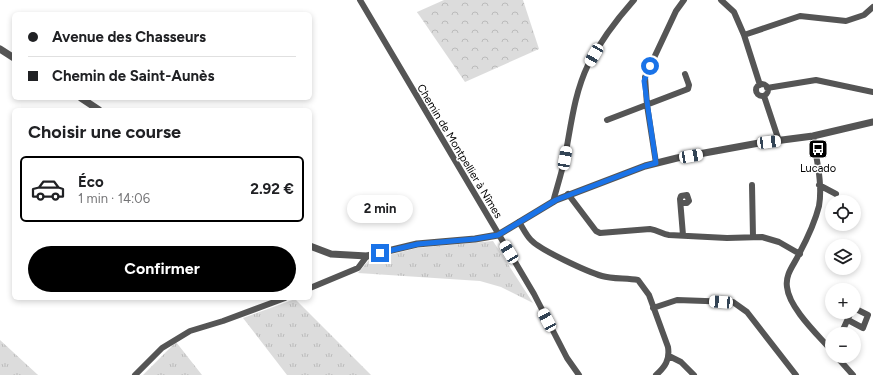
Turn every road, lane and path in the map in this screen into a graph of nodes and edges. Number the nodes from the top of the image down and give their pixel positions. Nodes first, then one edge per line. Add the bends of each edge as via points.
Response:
1 (360, 0) edge
2 (634, 0) edge
3 (684, 0) edge
4 (721, 0) edge
5 (873, 7) edge
6 (744, 35) junction
7 (0, 49) edge
8 (12, 57) edge
9 (685, 74) dead end
10 (760, 85) junction
11 (767, 88) junction
12 (873, 92) edge
13 (764, 96) junction
14 (84, 100) edge
15 (647, 105) junction
16 (96, 108) edge
17 (607, 120) dead end
18 (873, 122) edge
19 (812, 136) junction
20 (779, 141) junction
21 (656, 163) junction
22 (752, 185) dead end
23 (819, 185) junction
24 (568, 194) junction
25 (836, 194) dead end
26 (553, 202) junction
27 (681, 202) dead end
28 (519, 222) junction
29 (498, 235) junction
30 (683, 235) junction
31 (753, 237) junction
32 (312, 247) edge
33 (800, 254) junction
34 (367, 256) junction
35 (312, 287) edge
36 (280, 300) edge
37 (653, 308) junction
38 (861, 312) edge
39 (848, 320) joint
40 (844, 327) edge
41 (825, 343) edge
42 (669, 356) junction
43 (842, 363) edge
44 (135, 375) edge
45 (579, 375) edge
46 (656, 375) edge
47 (694, 375) edge
48 (796, 375) edge
49 (853, 375) edge

1 - 29 street, Chemin de Montpellier à Nîmes
2 - 26 street via 600,45 582,79
3 - 15 street via 676,11 645,77
4 - 6 street via 734,12
5 - 6 street via 864,15 846,20 800,16
6 - 10 street
7 - 8 street
9 - 15 street via 688,89
10 - 11 street
10 - 13 street via 757,92
11 - 12 street via 816,80
11 - 13 street
13 - 20 street
14 - 16 street
15 - 17 street
15 - 21 street
18 - 19 street
19 - 20 street
19 - 23 street
20 - 21 street
21 - 24 street
22 - 31 street
23 - 25 street
23 - 33 street via 818,206
24 - 26 street
24 - 30 street via 596,231 603,233 650,229 666,234
26 - 28 street
27 - 30 street
28 - 29 street
28 - 37 street via 532,241 582,269 603,277 638,280
29 - 34 street via 418,244
29 - 45 street, Chemin de Montpellier à Nîmes
30 - 31 street
31 - 33 street via 779,242
32 - 34 street via 331,254
33 - 41 street via 788,272 787,287 791,302
34 - 35 street via 358,268
36 - 44 street via 190,331 162,348
37 - 42 street
37 - 48 street via 677,300 733,302 747,312
38 - 39 street via 868,315 862,328
39 - 40 street
42 - 46 street via 665,367
42 - 47 street via 682,362
43 - 49 street

